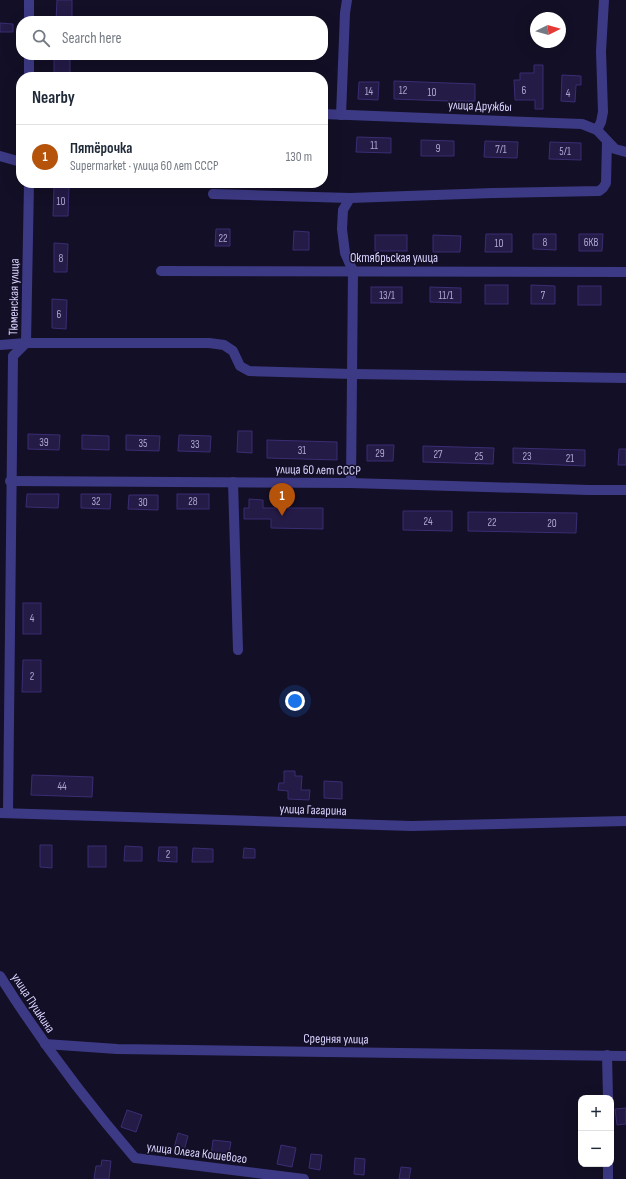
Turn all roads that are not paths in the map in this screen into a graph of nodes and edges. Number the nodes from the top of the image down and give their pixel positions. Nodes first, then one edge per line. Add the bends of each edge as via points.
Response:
1 (29, 0) edge
2 (347, 0) edge
3 (604, 0) edge
4 (28, 16) edge
5 (29, 60) edge
6 (29, 72) edge
7 (328, 114) edge
8 (341, 114) junction
9 (597, 130) junction
10 (607, 141) junction
11 (626, 152) edge
12 (0, 156) edge
13 (16, 161) edge
14 (29, 188) edge
15 (213, 194) dead end
16 (350, 198) junction
17 (161, 271) dead end
18 (353, 271) junction
19 (626, 272) edge
20 (26, 343) junction
21 (0, 345) edge
22 (352, 374) junction
23 (626, 378) edge
24 (10, 481) junction
25 (233, 482) junction
26 (351, 483) junction
27 (626, 490) edge
28 (238, 650) dead end
29 (4, 813) edge
30 (626, 821) edge
31 (0, 976) edge
32 (45, 1044) junction
33 (607, 1055) junction
34 (626, 1056) edge
35 (608, 1095) edge
36 (608, 1167) edge
37 (304, 1179) edge
38 (608, 1179) edge

1 - 4 street
2 - 8 street
3 - 9 street via 601,51 603,112
5 - 6 street
7 - 8 street, улица Дружбы
8 - 9 street, улица Дружбы via 565,122 582,124
9 - 10 street, улица Дружбы
10 - 11 street, улица Дружбы via 615,149
10 - 16 street via 606,183 599,191
12 - 13 street
14 - 20 street, Тюменская улица
15 - 16 street
16 - 18 street via 343,210 342,229 344,253
17 - 18 street, Октябрьская улица
18 - 19 street, Октябрьская улица
18 - 22 street
20 - 21 street
20 - 22 street via 209,343 224,345 233,351 240,366 250,371
20 - 24 street, Тюменская улица via 13,356
22 - 23 street
22 - 26 street
24 - 25 street, улица 60 лет СССР
24 - 29 street, Тюменская улица
25 - 26 street, улица 60 лет СССР
25 - 28 street
26 - 27 street, улица 60 лет СССР
29 - 30 street, улица Гагарина via 411,826
31 - 32 street, улица Пушкина
32 - 33 street, Средняя улица via 117,1049
32 - 37 street, улица Олега Кошевого via 135,1158
33 - 34 street, Средняя улица
33 - 35 street
36 - 38 street

